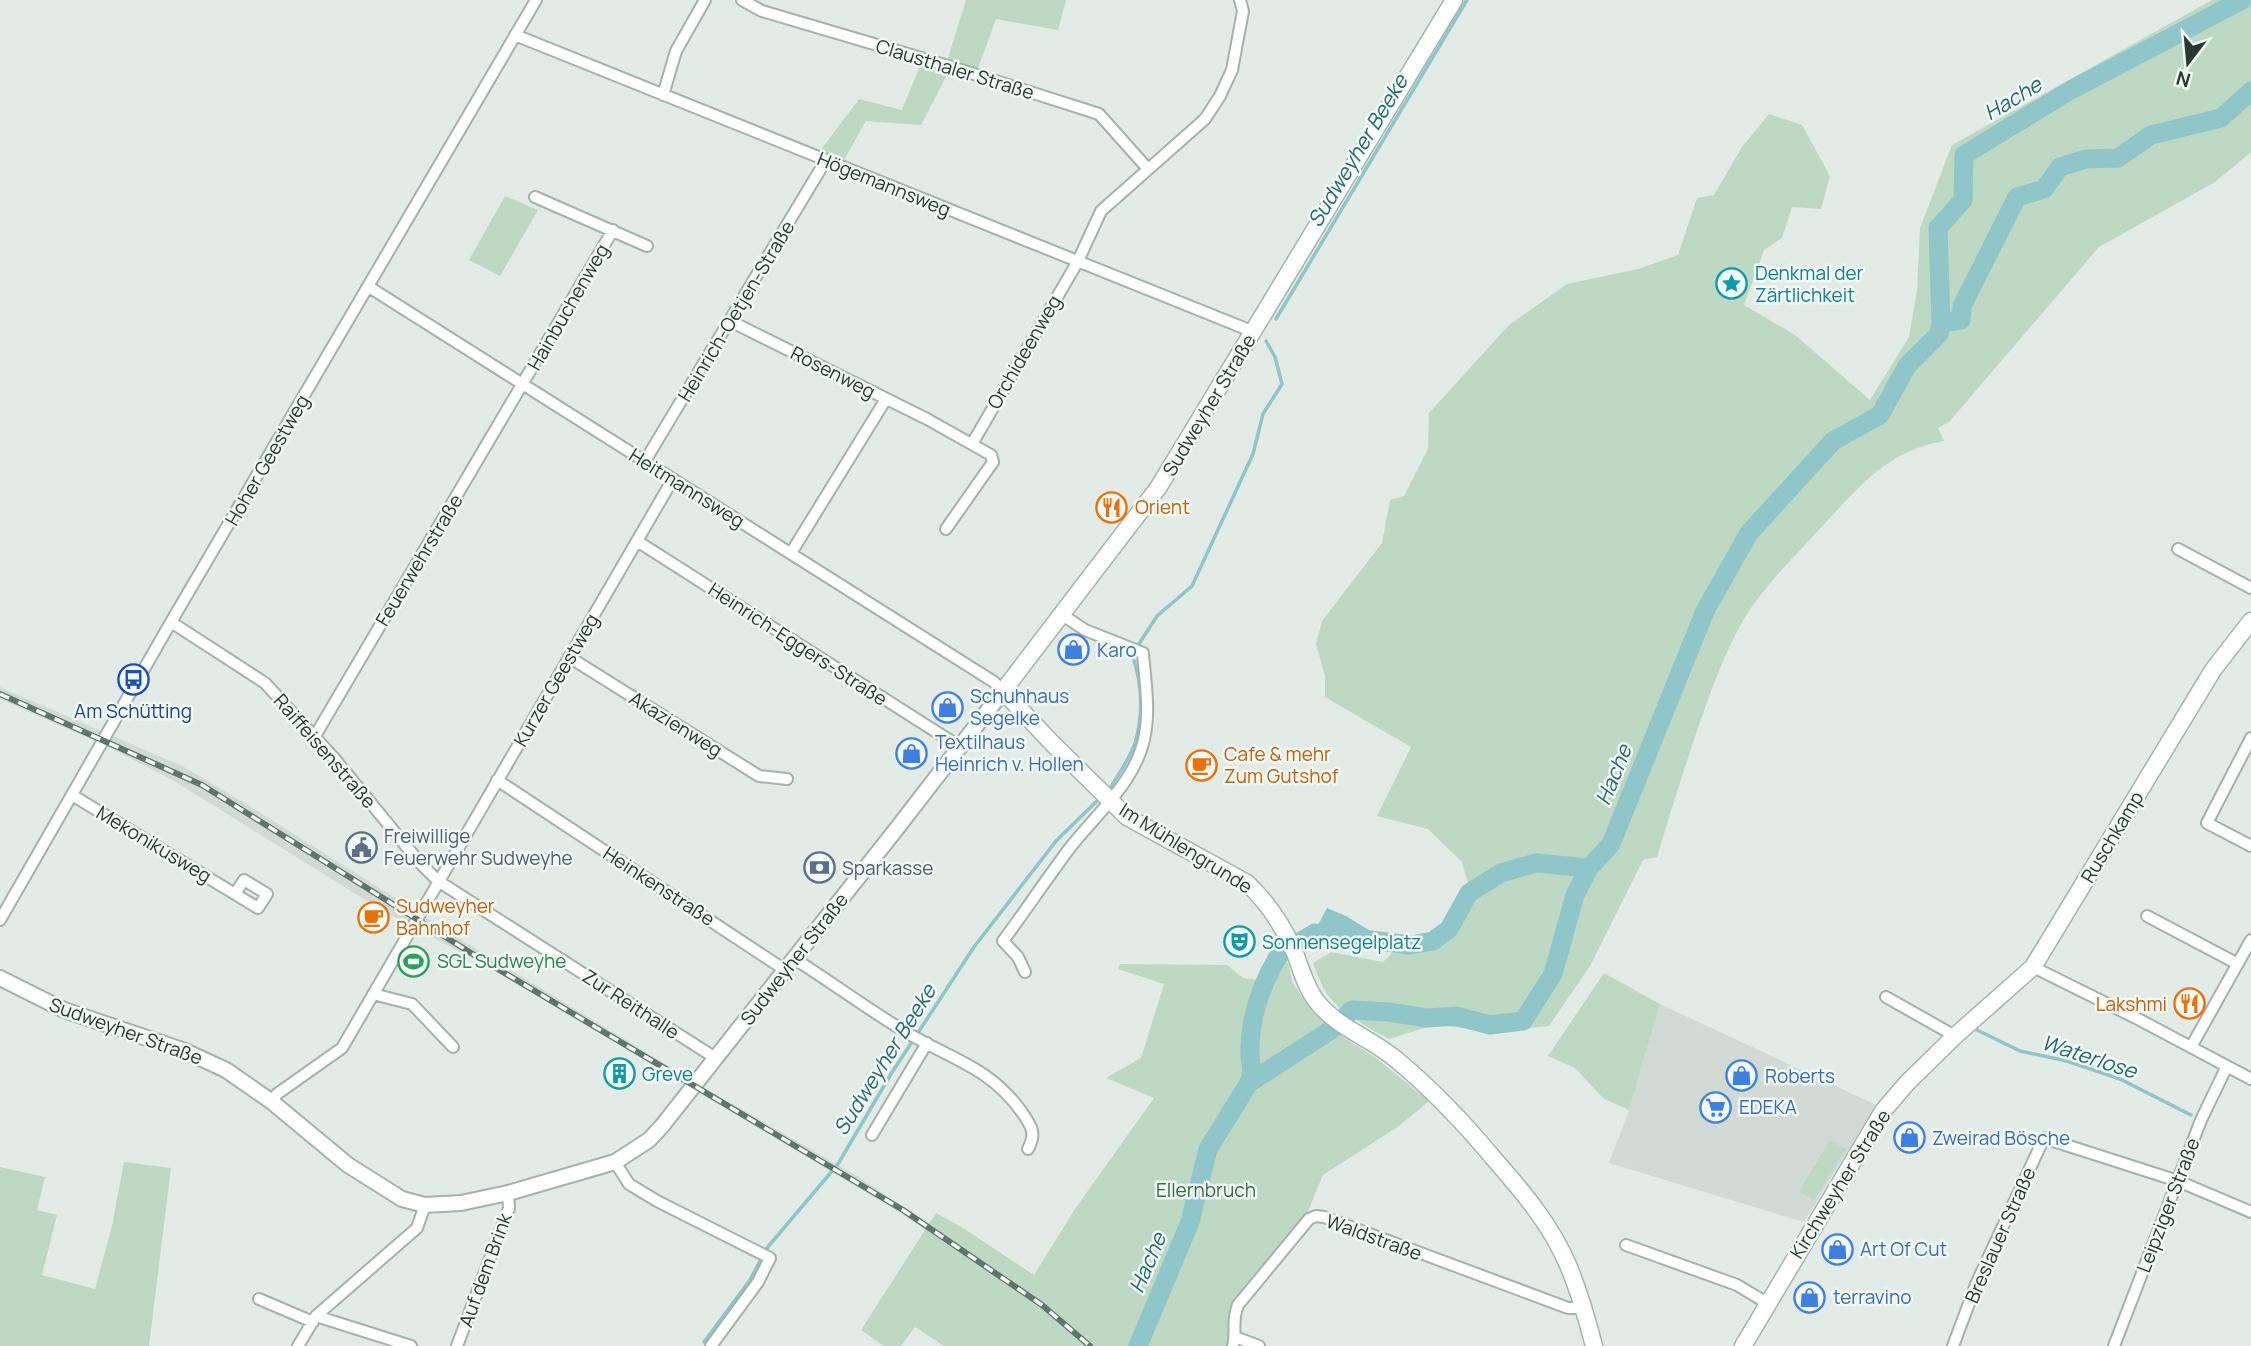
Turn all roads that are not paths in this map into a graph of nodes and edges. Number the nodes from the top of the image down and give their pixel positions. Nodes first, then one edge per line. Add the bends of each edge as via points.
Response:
1 (536, 0) edge
2 (705, 0) edge
3 (742, 0) edge
4 (1240, 0) edge
5 (1454, 0) edge
6 (515, 36) junction
7 (663, 95) junction
8 (826, 160) junction
9 (1148, 169) junction
10 (535, 197) dead end
11 (613, 230) junction
12 (647, 246) dead end
13 (1078, 261) junction
14 (369, 287) junction
15 (730, 321) junction
16 (1254, 332) junction
17 (523, 383) junction
18 (886, 399) junction
19 (972, 444) junction
20 (645, 461) junction
21 (673, 479) junction
22 (946, 529) dead end
23 (637, 541) junction
24 (2178, 548) dead end
25 (791, 553) junction
26 (2251, 588) edge
27 (1061, 614) junction
28 (2251, 621) edge
29 (172, 622) junction
30 (569, 657) junction
31 (1003, 691) junction
32 (315, 736) junction
33 (2251, 738) edge
34 (960, 747) junction
35 (787, 779) dead end
36 (498, 780) junction
37 (72, 795) junction
38 (1109, 800) junction
39 (2251, 846) edge
40 (438, 881) junction
41 (235, 894) dead end
42 (5, 900) edge
43 (2147, 916) dead end
44 (0, 920) edge
45 (2251, 940) edge
46 (789, 964) junction
47 (2238, 964) junction
48 (2033, 967) junction
49 (1025, 972) dead end
50 (0, 978) edge
51 (373, 994) junction
52 (1886, 997) dead end
53 (1955, 1036) junction
54 (927, 1044) junction
55 (453, 1047) dead end
56 (2191, 1048) junction
57 (717, 1059) junction
58 (2227, 1066) junction
59 (2251, 1079) edge
60 (272, 1102) junction
61 (872, 1135) dead end
62 (1028, 1149) dead end
63 (615, 1162) junction
64 (2178, 1181) junction
65 (508, 1193) junction
66 (425, 1205) junction
67 (2251, 1212) edge
68 (1626, 1245) dead end
69 (259, 1299) dead end
70 (1767, 1303) junction
71 (1584, 1308) junction
72 (314, 1319) junction
73 (1234, 1341) edge
74 (298, 1346) edge
75 (411, 1346) edge
76 (457, 1346) edge
77 (710, 1346) edge
78 (1259, 1346) edge
79 (1594, 1346) edge
80 (1743, 1346) edge
81 (1952, 1346) edge
82 (2114, 1346) edge

1 - 6 street, Hoher Geestweg
2 - 7 street via 676,51
3 - 9 street, Clausthaler Straße via 762,11 1099,114
4 - 9 street, Orchideenweg via 1243,11 1232,70 1220,96 1205,119
5 - 16 main road, Sudweyher Straße
6 - 7 street, Högemannsweg
6 - 14 street, Hoher Geestweg
7 - 8 street, Högemannsweg
8 - 13 street, Högemannsweg
8 - 15 street, Heinrich-Oetjen-Straße
9 - 13 street, Orchideenweg via 1101,211
10 - 11 street, Hainbuchenweg
11 - 12 street, Hainbuchenweg
11 - 17 street, Hainbuchenweg
13 - 16 street, Högemannsweg
13 - 19 street, Orchideenweg
14 - 17 street, Heitmannsweg
14 - 29 street, Hoher Geestweg
15 - 18 street, Rosenweg
15 - 20 street, Heinrich-Oetjen-Straße
16 - 27 main road, Sudweyher Straße via 1158,488
17 - 20 street, Heitmannsweg
17 - 32 street, Feuerwehrstraße
18 - 19 street
18 - 25 street, Rosenweg
19 - 22 street via 991,455 993,462
20 - 21 street, Heitmannsweg
21 - 23 street, Kurzer Geestweg
21 - 25 street, Heitmannsweg
23 - 30 street, Kurzer Geestweg
23 - 34 street, Heinrich-Eggers-Straße
24 - 26 street
25 - 31 street, Heitmannsweg
27 - 31 main road, Sudweyher Straße
27 - 38 street via 1085,630 1143,653 1145,736 1138,758
28 - 48 main road, Ruschkamp via 2213,670
29 - 32 street, Raiffeisenstraße via 265,683
29 - 37 street, Hoher Geestweg
30 - 35 street, Akazienweg via 759,776
30 - 36 street, Kurzer Geestweg
31 - 34 street, Sudweyher Straße
31 - 38 main road, Im Mühlengrunde
32 - 40 street, Raiffeisenstraße
33 - 39 street via 2207,823
34 - 46 street, Sudweyher Straße
36 - 40 street, Kurzer Geestweg
36 - 46 street, Heinkenstraße
37 - 41 street, Mekonikusweg
37 - 42 street, Hoher Geestweg
38 - 49 street via 1003,941
38 - 71 main road, Im Mühlengrunde via 1127,817 1248,883 1264,898 1315,999 1330,1016 1394,1057 1423,1082 1521,1189 1568,1263
40 - 51 street
40 - 57 street, Zur Reithalle
42 - 44 street, Hoher Geestweg
43 - 47 street
45 - 47 street
46 - 54 street, Heinkenstraße
46 - 57 street, Sudweyher Straße
47 - 56 street
48 - 53 main road, Ruschkamp
48 - 56 street
50 - 60 street, Sudweyher Straße via 64,1010 207,1060
51 - 55 street via 412,1004
51 - 60 street via 342,1048
52 - 53 street
53 - 70 main road, Kirchweyher Straße via 1882,1111
54 - 61 street
54 - 62 street, Heinkenstraße via 992,1078 1013,1099 1034,1129
56 - 58 street
57 - 63 street, Sudweyher Straße via 649,1140
58 - 59 street
58 - 64 street, Leipziger Straße
60 - 66 street, Sudweyher Straße via 348,1165 393,1194
63 - 65 street, Sudweyher Straße
63 - 77 street via 629,1184 770,1258 758,1282
64 - 67 street
64 - 81 street, Breslauer Straße via 2044,1138
64 - 82 street, Leipziger Straße
65 - 66 street, Sudweyher Straße via 443,1206
65 - 76 street, Auf dem Brink via 509,1208
66 - 72 street via 417,1228
68 - 70 street via 1737,1285
69 - 72 street
70 - 80 main road, Kirchweyher Straße
71 - 73 street, Waldstraße via 1568,1308 1316,1216 1238,1305 1233,1316
71 - 79 main road, Im Mühlengrunde
72 - 74 street
72 - 75 street
73 - 78 street

